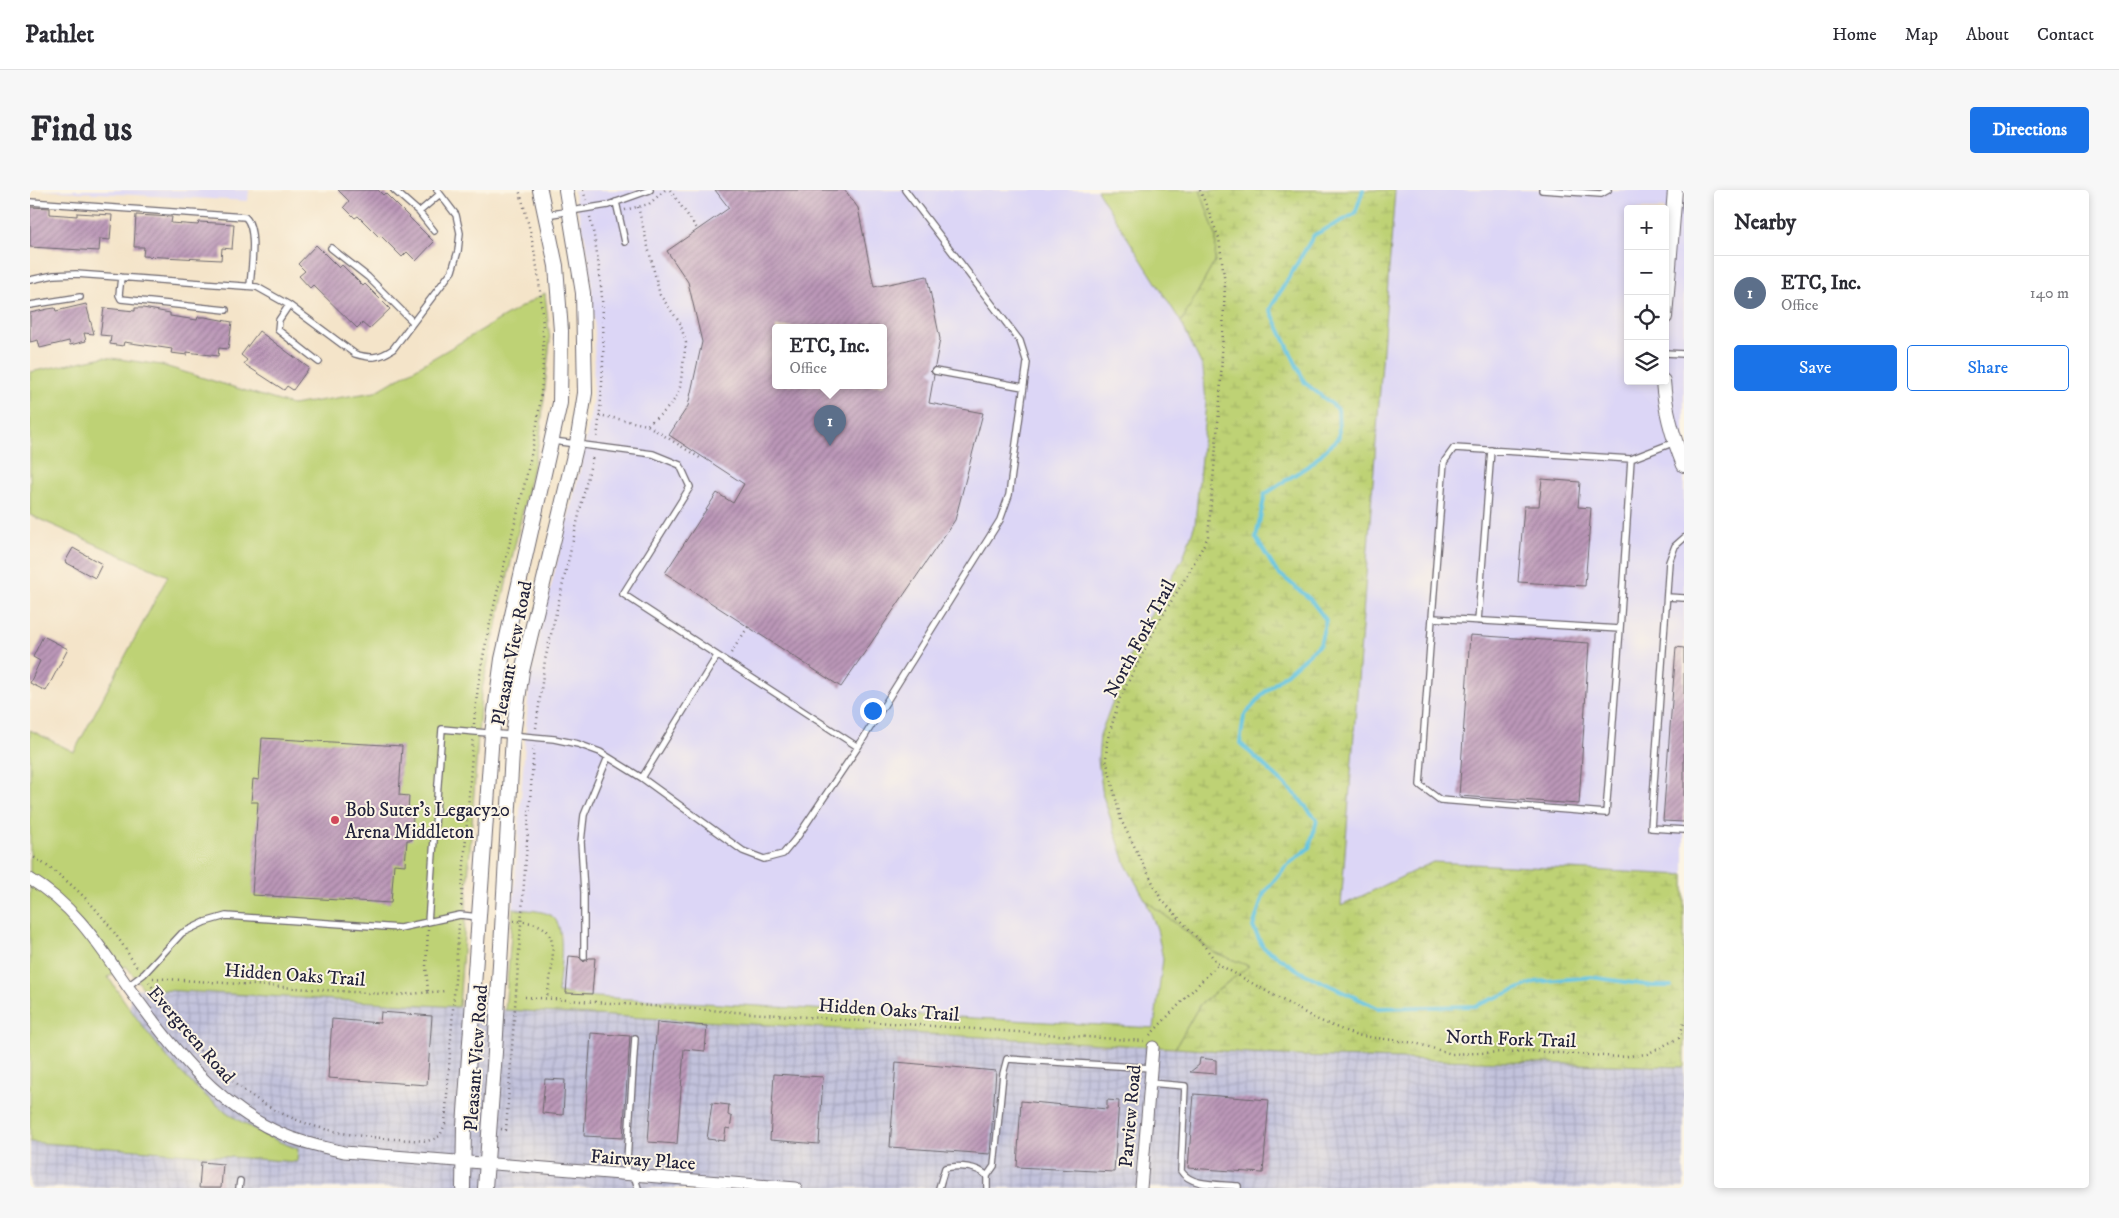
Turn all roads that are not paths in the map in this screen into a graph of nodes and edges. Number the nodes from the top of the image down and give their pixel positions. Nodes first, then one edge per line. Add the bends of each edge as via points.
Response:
1 (394, 190) edge
2 (540, 190) edge
3 (566, 190) edge
4 (650, 190) edge
5 (905, 190) edge
6 (1542, 190) edge
7 (1608, 190) edge
8 (1675, 190) edge
9 (439, 192) edge
10 (30, 202) edge
11 (616, 202) junction
12 (419, 212) junction
13 (570, 212) junction
14 (546, 216) junction
15 (434, 231) dead end
16 (625, 242) dead end
17 (331, 248) dead end
18 (121, 277) junction
19 (30, 280) edge
20 (250, 286) junction
21 (1667, 295) edge
22 (80, 297) dead end
23 (30, 305) edge
24 (289, 305) junction
25 (226, 310) dead end
26 (413, 322) junction
27 (1669, 353) edge
28 (1684, 354) edge
29 (319, 362) dead end
30 (934, 371) dead end
31 (1664, 385) edge
32 (1024, 387) junction
33 (551, 441) junction
34 (1675, 442) junction
35 (577, 444) junction
36 (1491, 450) junction
37 (1631, 459) junction
38 (1684, 465) edge
39 (1684, 538) edge
40 (1667, 596) junction
41 (1684, 598) edge
42 (1432, 618) junction
43 (1478, 621) junction
44 (1620, 629) junction
45 (717, 656) junction
46 (492, 734) junction
47 (513, 735) junction
48 (858, 747) junction
49 (608, 757) junction
50 (642, 778) junction
51 (1684, 830) edge
52 (30, 878) edge
53 (479, 917) junction
54 (428, 922) junction
55 (584, 957) dead end
56 (128, 986) junction
57 (635, 1038) dead end
58 (1152, 1047) dead end
59 (1151, 1068) junction
60 (1150, 1083) junction
61 (463, 1162) junction
62 (486, 1164) junction
63 (630, 1175) junction
64 (987, 1176) junction
65 (240, 1181) dead end
66 (686, 1184) edge
67 (704, 1184) edge
68 (239, 1188) edge
69 (464, 1188) edge
70 (485, 1188) edge
71 (638, 1188) edge
72 (796, 1188) edge
73 (940, 1188) edge
74 (987, 1188) edge
75 (1141, 1188) edge
76 (1238, 1188) edge

1 - 12 lane
2 - 14 street, Pleasant View Road
3 - 13 street, Pleasant View Road
4 - 11 lane
5 - 32 lane via 1020,340 1027,363
6 - 7 lane via 1601,194
8 - 21 street
9 - 12 lane
9 - 26 lane via 456,216 460,233 458,251 452,271
10 - 20 lane via 245,217 252,232
11 - 13 lane
11 - 16 lane
12 - 15 lane
13 - 14 lane
13 - 35 street, Pleasant View Road via 583,293 585,393
14 - 33 street, Pleasant View Road via 556,266 561,331 560,403
17 - 26 lane via 368,277
18 - 19 lane via 76,274
18 - 20 lane
18 - 25 lane via 121,299
20 - 24 lane
22 - 23 lane
24 - 26 lane via 355,354 367,358 382,356 393,349
24 - 29 lane via 279,320 278,330
27 - 28 lane
30 - 32 lane
31 - 34 street
32 - 48 lane via 1009,494 1000,520
33 - 35 lane
33 - 46 street, Pleasant View Road via 502,659
34 - 37 lane
34 - 38 street
35 - 45 lane via 653,454 680,465 690,487 623,594
35 - 47 street, Pleasant View Road via 522,671
36 - 37 lane
36 - 42 lane via 1454,448 1444,462
36 - 43 lane
37 - 44 lane
39 - 40 lane via 1675,546 1669,562
40 - 41 lane
40 - 51 lane via 1651,828
42 - 43 lane
42 - 44 lane via 1420,785 1440,800 1606,813
43 - 44 lane
45 - 48 lane
45 - 50 lane
46 - 47 lane
46 - 53 street, Pleasant View Road
46 - 54 lane via 442,730
47 - 49 lane via 578,744
47 - 62 street, Pleasant View Road
48 - 50 lane via 783,854 764,859 743,851
49 - 50 lane
49 - 55 lane via 584,815 580,842
52 - 56 street, Evergreen Road via 86,925
53 - 54 lane via 460,914
53 - 61 street, Pleasant View Road
54 - 56 lane via 400,928 226,916 182,933 144,974
56 - 61 street, Evergreen Road via 207,1084 241,1112 281,1134 306,1144 344,1152
57 - 63 lane
58 - 59 street, Parview Road
59 - 60 street, Parview Road
59 - 64 lane via 1007,1059 994,1166
60 - 75 street, Parview Road
60 - 76 lane via 1185,1086 1181,1172 1184,1176 1194,1181
61 - 62 street, Evergreen Road
61 - 69 street, Pleasant View Road
62 - 63 street, Fairway Place
62 - 70 street, Pleasant View Road
63 - 66 street, Fairway Place
63 - 71 lane
64 - 73 lane via 981,1170 945,1168
64 - 74 lane
65 - 68 lane
66 - 67 street, Fairway Place
67 - 72 street, Fairway Place

